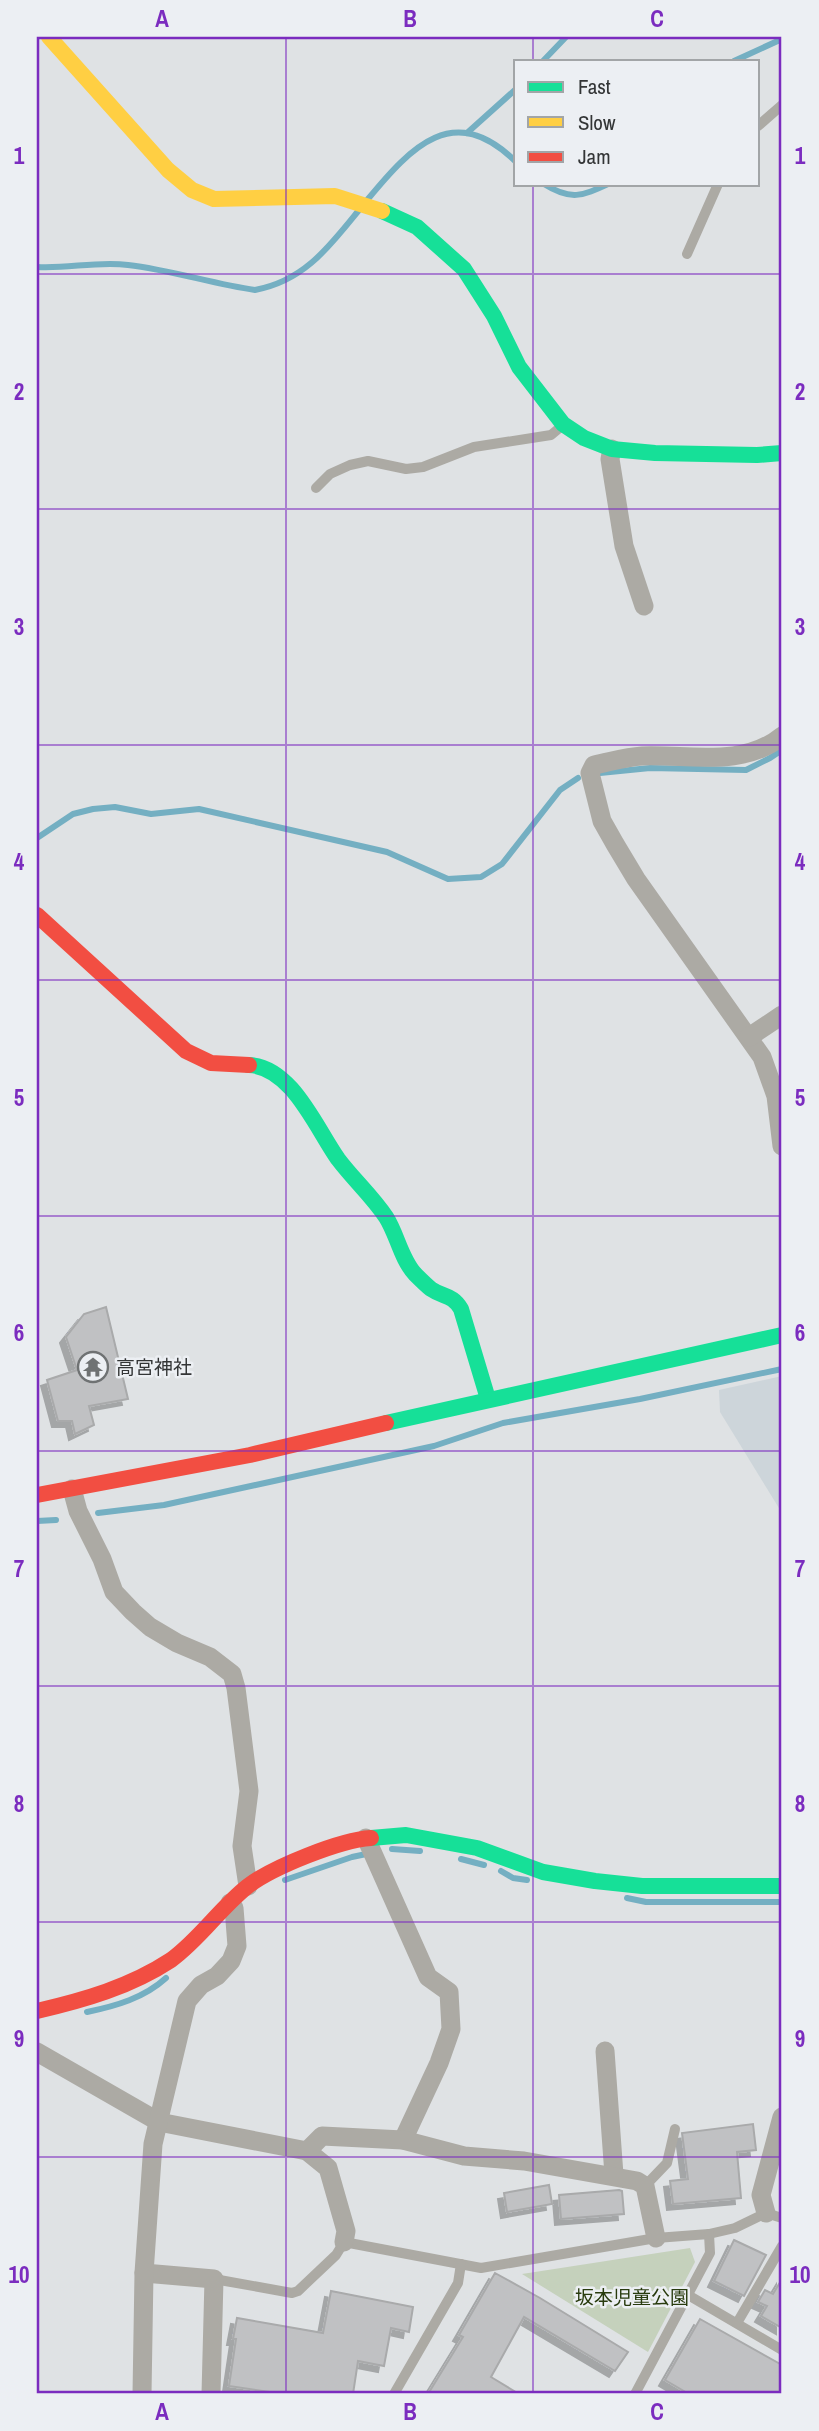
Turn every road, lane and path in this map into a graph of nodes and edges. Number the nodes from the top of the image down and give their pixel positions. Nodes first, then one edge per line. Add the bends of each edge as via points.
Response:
1 (59, 40) edge
2 (782, 104) edge
3 (760, 124) edge
4 (717, 186) edge
5 (687, 254) dead end
6 (563, 424) junction
7 (612, 449) junction
8 (782, 453) edge
9 (316, 488) dead end
10 (644, 606) dead end
11 (782, 736) edge
12 (37, 915) edge
13 (782, 1015) edge
14 (749, 1037) junction
15 (782, 1146) edge
16 (782, 1335) edge
17 (488, 1399) junction
18 (72, 1489) junction
19 (37, 1495) edge
20 (366, 1838) junction
21 (247, 1886) junction
22 (782, 1886) edge
23 (230, 1903) junction
24 (37, 2011) edge
25 (605, 2051) dead end
26 (37, 2052) edge
27 (782, 2117) edge
28 (159, 2122) junction
29 (675, 2129) dead end
30 (403, 2140) junction
31 (307, 2151) junction
32 (614, 2175) junction
33 (645, 2186) junction
34 (774, 2215) edge
35 (709, 2234) junction
36 (656, 2238) junction
37 (344, 2242) junction
38 (782, 2246) edge
39 (461, 2264) junction
40 (144, 2273) junction
41 (214, 2279) junction
42 (688, 2295) junction
43 (737, 2323) junction
44 (782, 2350) edge
45 (142, 2394) edge
46 (211, 2394) edge
47 (394, 2394) edge
48 (635, 2394) edge

1 - 6 street via 168,170 192,190 214,199 335,196 417,227 464,269 519,367
2 - 3 lane
4 - 5 lane
6 - 7 street
6 - 9 lane via 551,435 474,447 423,467 405,469 368,461 350,465 330,474
7 - 8 street
7 - 10 street via 624,545
11 - 14 street via 771,746 747,755 640,756 594,765 590,773 602,821 636,880
12 - 17 street via 186,1051 211,1063 257,1065 290,1086 339,1160 387,1220 413,1272 431,1289 455,1299
13 - 14 street
14 - 15 street via 770,1075
16 - 17 street
17 - 18 street via 250,1455
18 - 19 street
18 - 21 street via 114,1592 150,1627 210,1657 232,1674 249,1791 242,1846
20 - 21 street via 290,1862
20 - 22 street via 406,1835 477,1848 543,1871 642,1886
20 - 30 street via 428,1978 449,1992 451,2029
21 - 23 street
23 - 24 street via 175,1957 151,1973 118,1989
23 - 28 street via 237,1946 231,1961 187,2001
25 - 32 street
26 - 28 street
27 - 34 street via 761,2195
28 - 31 street
28 - 40 street via 153,2144
29 - 33 lane via 667,2163
30 - 31 street via 322,2136
30 - 32 street via 464,2156
31 - 37 street via 328,2168 346,2231
32 - 33 street
33 - 36 street
34 - 35 lane
35 - 36 lane
35 - 42 lane via 710,2253
36 - 39 lane via 481,2268
37 - 39 lane
37 - 41 lane via 292,2293
38 - 43 lane
39 - 47 lane via 458,2283
40 - 41 street
40 - 45 street
41 - 46 street
42 - 43 lane
42 - 48 lane
43 - 44 lane

